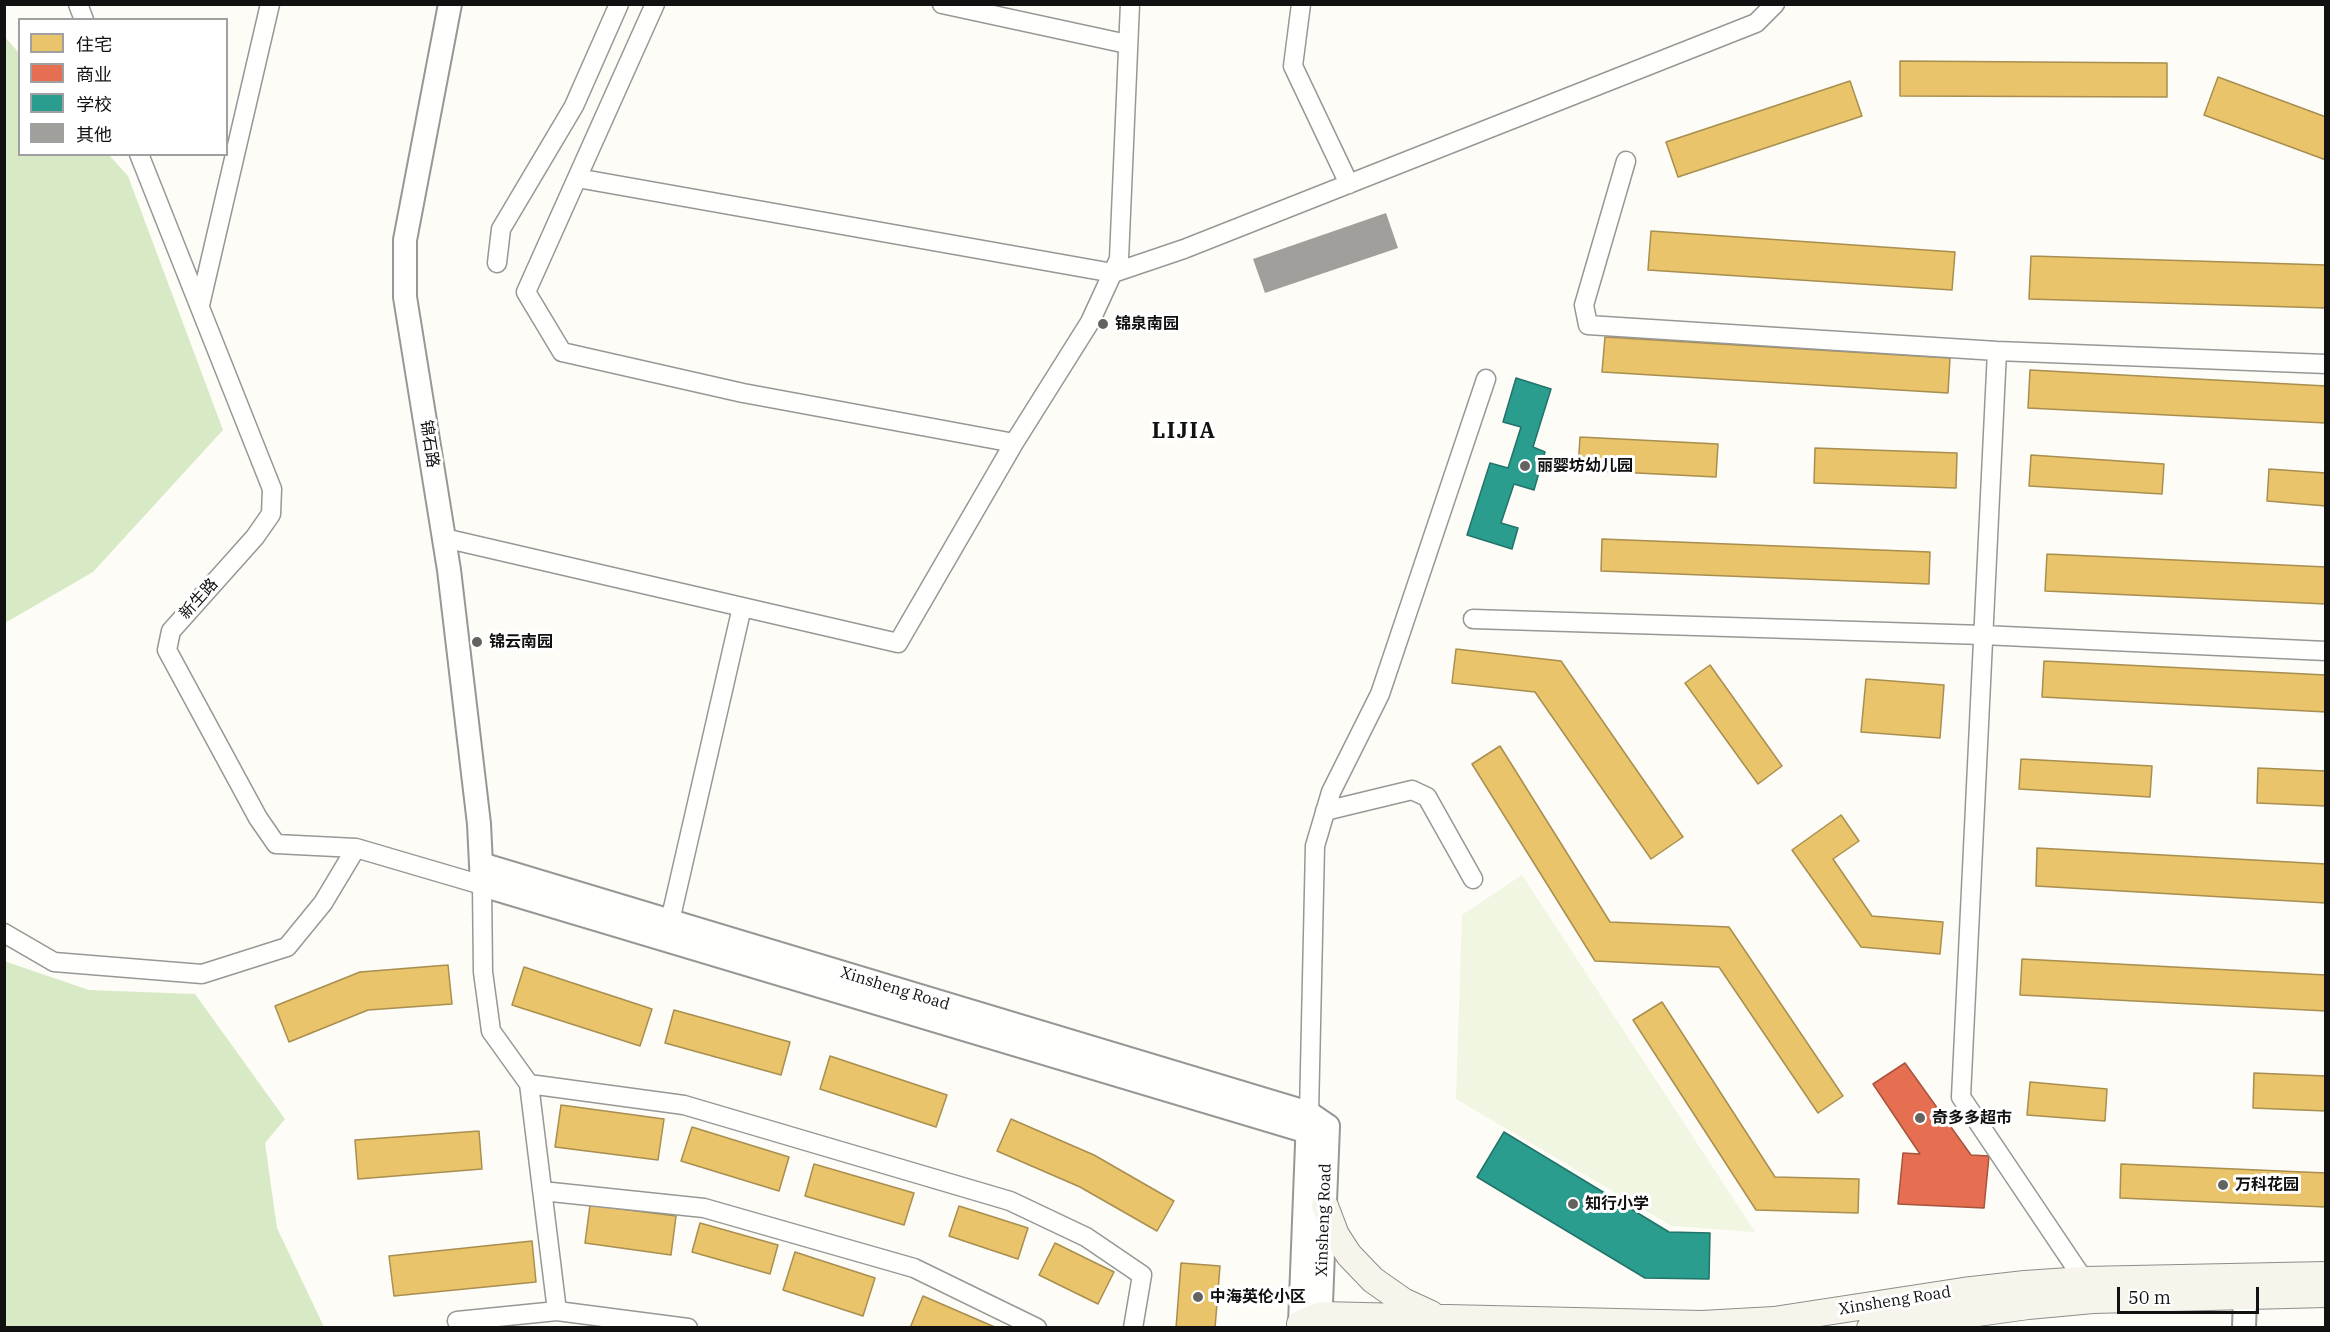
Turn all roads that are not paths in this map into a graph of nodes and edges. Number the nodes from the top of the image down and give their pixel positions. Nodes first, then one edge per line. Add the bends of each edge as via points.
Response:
1 (270, 4) edge
2 (450, 4) edge
3 (618, 4) edge
4 (655, 4) edge
5 (942, 4) edge
6 (1130, 4) edge
7 (1301, 4) edge
8 (1775, 4) edge
9 (1127, 44) junction
10 (140, 156) edge
11 (1626, 160) dead end
12 (577, 178) junction
13 (1349, 184) junction
14 (497, 263) dead end
15 (1113, 273) junction
16 (200, 305) junction
17 (1997, 351) junction
18 (2325, 364) edge
19 (1486, 379) dead end
20 (1014, 443) junction
21 (444, 538) junction
22 (742, 607) junction
23 (1473, 619) dead end
24 (1983, 635) junction
25 (2325, 651) edge
26 (1325, 811) junction
27 (356, 848) junction
28 (481, 875) junction
29 (1473, 879) dead end
30 (670, 921) junction
31 (4, 933) edge
32 (529, 1084) junction
33 (1315, 1124) junction
34 (542, 1191) junction
35 (1325, 1206) junction
36 (2325, 1275) edge
37 (2084, 1280) junction
38 (2325, 1294) edge
39 (2246, 1297) junction
40 (557, 1311) junction
41 (1439, 1318) junction
42 (1825, 1320) edge
43 (457, 1321) dead end
44 (1309, 1324) edge
45 (688, 1328) edge
46 (1037, 1328) edge
47 (1133, 1328) edge
48 (1870, 1328) edge
49 (2244, 1328) edge

1 - 16 street
2 - 21 street, 锦石路 via 405,240 405,297
3 - 14 street via 574,106 501,229
4 - 12 street
5 - 9 street
6 - 9 street
7 - 13 street via 1293,66
8 - 13 street via 1756,23
9 - 15 street via 1122,240
10 - 16 street, 新生路
11 - 17 street via 1584,305 1588,325
12 - 15 street
12 - 20 street via 526,292 562,352 743,393
13 - 15 street
15 - 20 street via 1090,322
16 - 27 street, 新生路 via 272,489 271,514 171,631 167,650 276,844
17 - 18 street
17 - 24 street
19 - 26 street via 1380,694
20 - 22 street via 898,643
21 - 22 street
21 - 28 street, 锦石路 via 479,824
22 - 30 street
23 - 24 street
24 - 25 street
24 - 37 street via 1961,1097
26 - 29 street via 1412,790 1427,797
26 - 33 street via 1315,846
27 - 28 street, 新生路
27 - 31 street via 323,903 286,947 202,974 54,962
28 - 30 street, Xinsheng Road
28 - 32 street via 483,972 491,1031
28 - 33 street, Xinsheng Road
30 - 33 street, Xinsheng Road
32 - 34 street
32 - 47 street via 684,1105 1010,1201 1086,1237 1142,1275
33 - 35 street, Xinsheng Road
33 - 44 street, Xinsheng Road
34 - 40 street
34 - 46 street via 704,1208 914,1268
35 - 41 main road via 1336,1235 1373,1280 1402,1301
35 - 44 street, Xinsheng Road
36 - 37 main road, Xinsheng Road
37 - 42 main road, Xinsheng Road via 1964,1290
38 - 39 main road, Xinsheng Road
39 - 48 main road, Xinsheng Road via 2093,1300
39 - 49 street
40 - 43 street
40 - 45 street
41 - 42 main road, Xinsheng Road via 1702,1324
41 - 44 main road, Xinsheng Road

